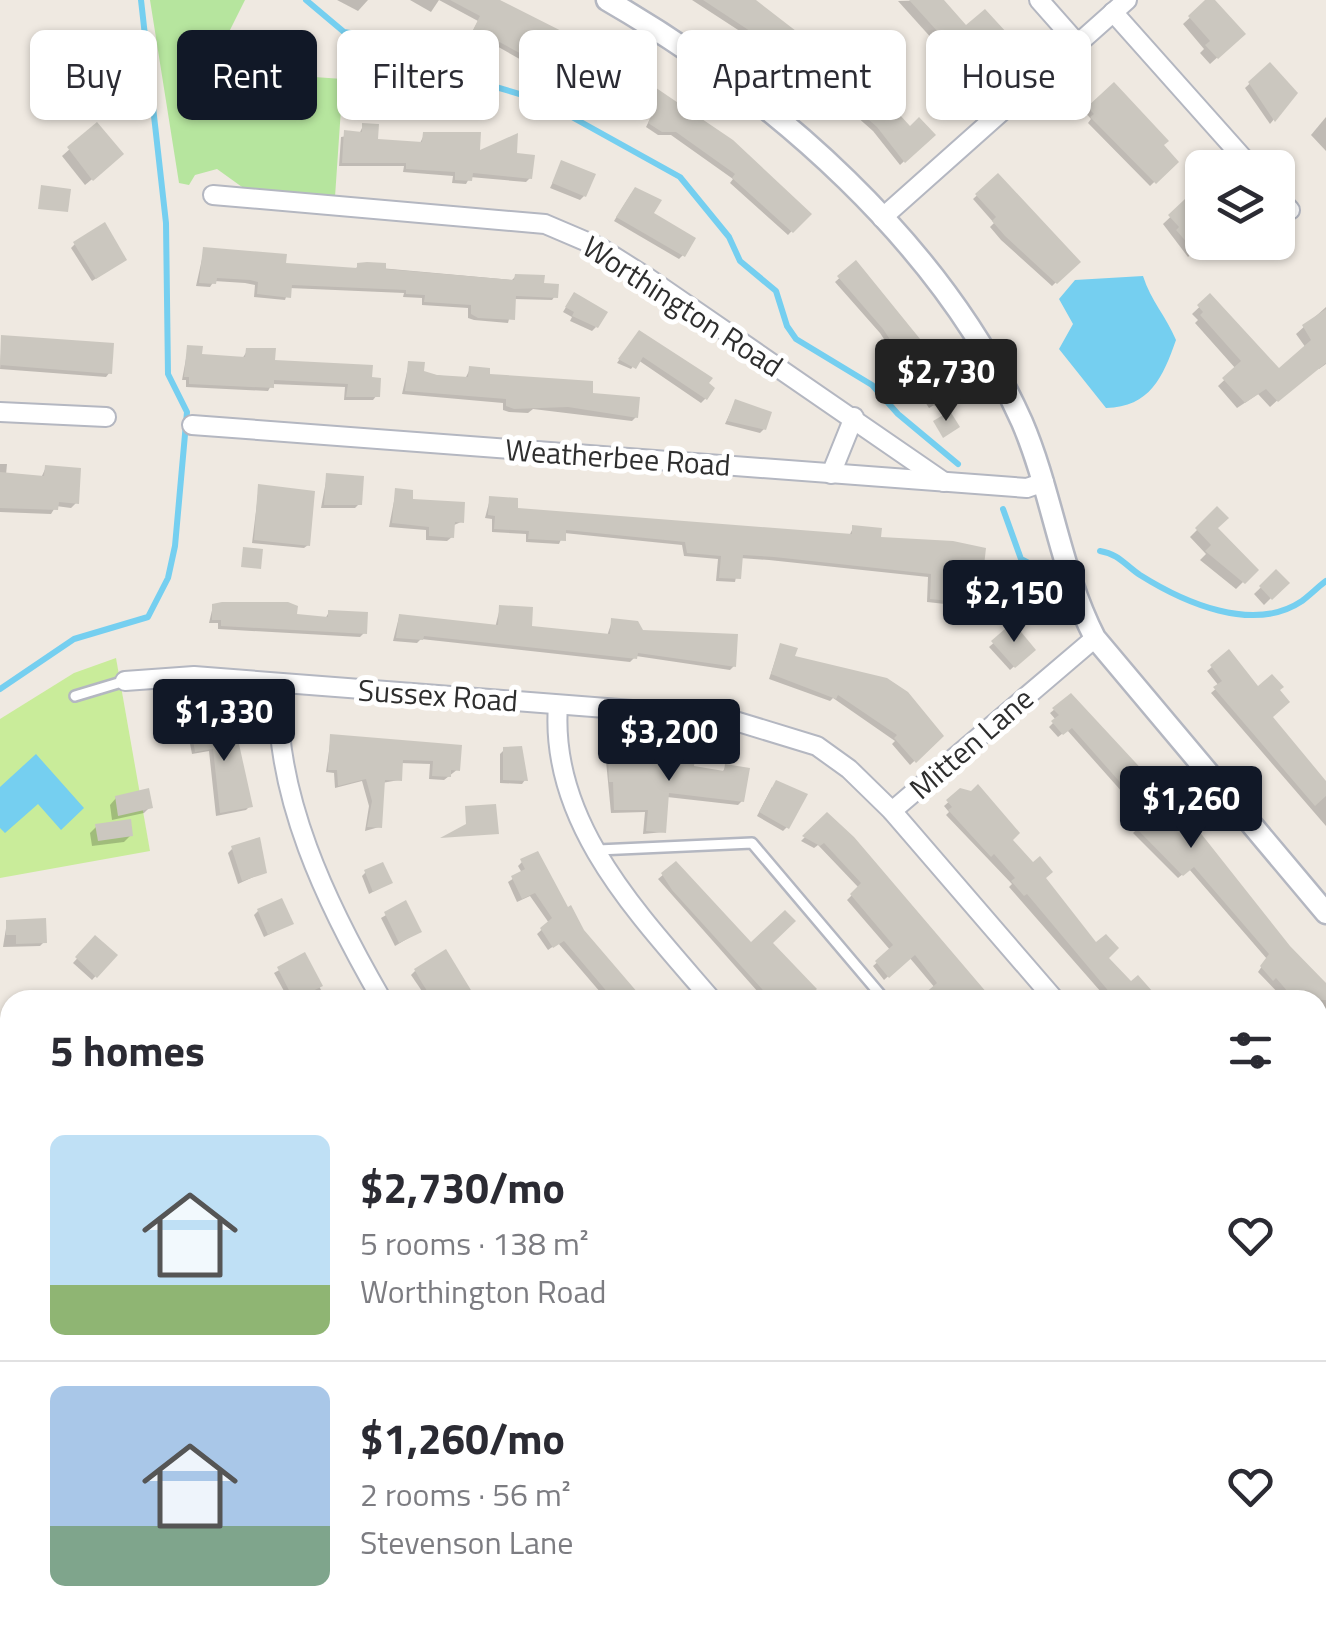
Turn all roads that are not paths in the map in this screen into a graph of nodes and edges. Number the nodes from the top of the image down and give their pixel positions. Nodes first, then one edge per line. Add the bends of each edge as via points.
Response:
1 (607, 0) edge
2 (1039, 0) edge
3 (1120, 6) edge
4 (1066, 30) edge
5 (1091, 31) edge
6 (991, 120) edge
7 (1237, 150) edge
8 (213, 196) dead end
9 (882, 218) junction
10 (0, 412) edge
11 (106, 417) dead end
12 (854, 417) junction
13 (192, 425) dead end
14 (830, 474) junction
15 (944, 482) junction
16 (1044, 482) junction
17 (1096, 638) junction
18 (125, 681) joint
19 (279, 683) junction
20 (75, 696) dead end
21 (558, 704) junction
22 (892, 811) junction
23 (595, 850) junction
24 (1326, 912) edge
25 (377, 990) edge
26 (703, 990) edge
27 (877, 990) edge
28 (1045, 990) edge

1 - 9 street via 768,109
2 - 4 street
3 - 5 street
3 - 7 street
6 - 9 street
8 - 12 street, Worthington Road via 546,224 615,257
9 - 16 street via 1001,382
10 - 11 street
12 - 14 street
12 - 15 street, Worthington Road
13 - 14 street, Weatherbee Road
14 - 15 street, Weatherbee Road
15 - 16 street, Weatherbee Road via 1027,488
16 - 17 street via 1073,585
17 - 22 street, Mitten Lane
17 - 24 street
18 - 19 street, Sussex Road via 194,676
18 - 20 lane
19 - 21 street, Sussex Road
19 - 25 street via 277,706 302,831
21 - 22 street, Sussex Road via 722,717 778,731 817,746
21 - 23 street via 564,776
22 - 28 street, Sussex Road
23 - 26 street via 642,919
23 - 27 lane via 752,843

